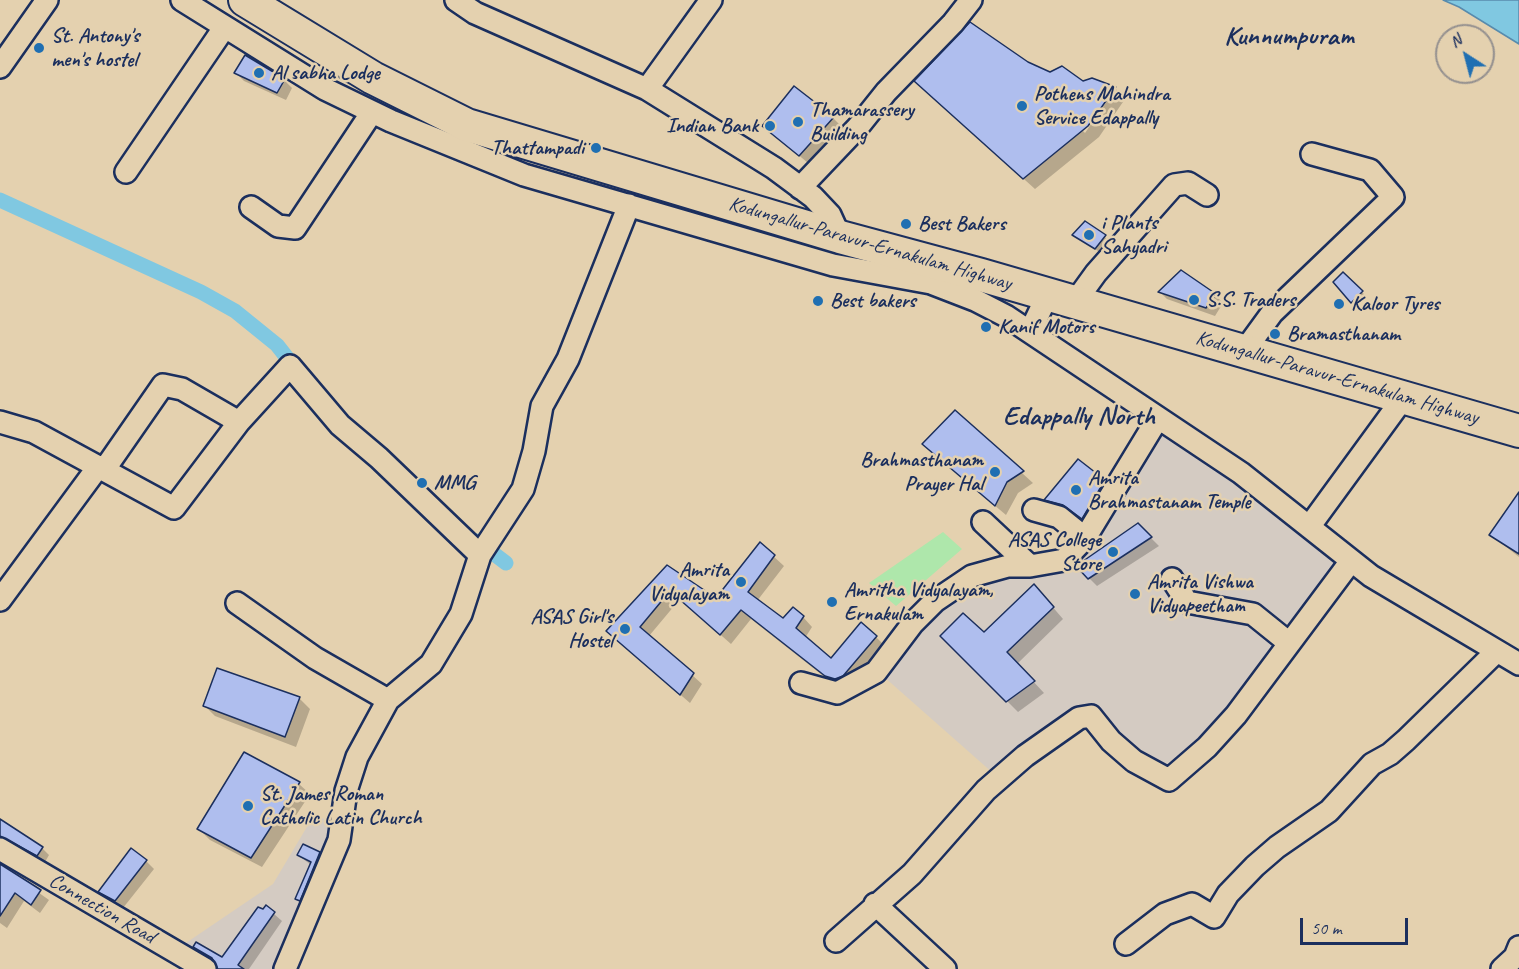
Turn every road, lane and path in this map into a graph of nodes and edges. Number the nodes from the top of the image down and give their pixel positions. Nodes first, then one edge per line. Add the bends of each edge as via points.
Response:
1 (47, 0) edge
2 (182, 0) edge
3 (456, 0) edge
4 (711, 0) edge
5 (971, 0) edge
6 (249, 1) edge
7 (224, 28) junction
8 (0, 67) edge
9 (647, 89) junction
10 (372, 112) junction
11 (1312, 154) dead end
12 (126, 172) dead end
13 (800, 188) junction
14 (1207, 195) dead end
15 (629, 205) junction
16 (251, 207) dead end
17 (840, 237) junction
18 (935, 274) junction
19 (1062, 298) junction
20 (1030, 333) junction
21 (1245, 350) junction
22 (1404, 397) junction
23 (1158, 418) junction
24 (0, 422) edge
25 (239, 422) junction
26 (1519, 431) edge
27 (101, 468) junction
28 (1034, 510) dead end
29 (983, 522) dead end
30 (1309, 527) junction
31 (1085, 537) junction
32 (484, 549) junction
33 (1351, 561) junction
34 (1030, 566) junction
35 (1172, 579) dead end
36 (0, 600) edge
37 (237, 603) dead end
38 (1289, 643) junction
39 (1497, 651) junction
40 (1519, 664) edge
41 (801, 682) dead end
42 (388, 700) junction
43 (0, 849) edge
44 (875, 904) junction
45 (836, 940) dead end
46 (1126, 944) dead end
47 (1519, 947) edge
48 (205, 969) edge
49 (285, 969) edge
50 (945, 969) edge
51 (1502, 969) edge

1 - 8 street
2 - 7 street
3 - 9 street via 475,13
4 - 9 street
5 - 13 street
6 - 17 highway, Kodungallur-Paravur-Ernakulam Highway via 373,78 467,125
7 - 10 street via 325,89
7 - 12 street
9 - 13 street
10 - 15 street via 524,175
10 - 16 street via 295,228 283,228
11 - 21 street via 1370,170 1393,196 1272,313
13 - 17 street via 830,215
14 - 19 street via 1188,183 1174,185 1096,273
15 - 18 street via 833,265
15 - 32 street via 568,359 542,406 524,489
17 - 18 highway, Kodungallur-Paravur-Ernakulam Highway
18 - 19 highway, Kodungallur-Paravur-Ernakulam Highway
18 - 20 street
19 - 20 street
19 - 21 highway, Kodungallur-Paravur-Ernakulam Highway
20 - 23 street
21 - 22 highway, Kodungallur-Paravur-Ernakulam Highway
22 - 26 highway, Kodungallur-Paravur-Ernakulam Highway
22 - 30 street
23 - 30 street via 1241,473
23 - 31 street
24 - 27 street via 34,432
25 - 27 street via 182,390 163,385
25 - 27 street via 174,508
25 - 32 street via 290,366 340,425
27 - 36 street
28 - 31 street via 1059,517
29 - 34 street
30 - 33 street
31 - 34 street via 1064,560
32 - 42 street via 461,614 431,664
33 - 38 street
33 - 39 street
34 - 41 street via 1008,566 972,576 935,601 876,672 837,693
35 - 38 street via 1187,602 1253,614
37 - 42 street via 315,658
38 - 44 street via 1236,715 1169,780 1134,761 1091,716 1079,718 1025,756 986,790 912,874
39 - 40 street
39 - 46 street via 1406,740 1372,764 1329,812 1255,866 1228,894 1214,917 1192,904 1165,914
42 - 49 street via 357,757 346,791 339,840
43 - 48 street, Connection Road
44 - 45 street
44 - 50 street
47 - 51 street

